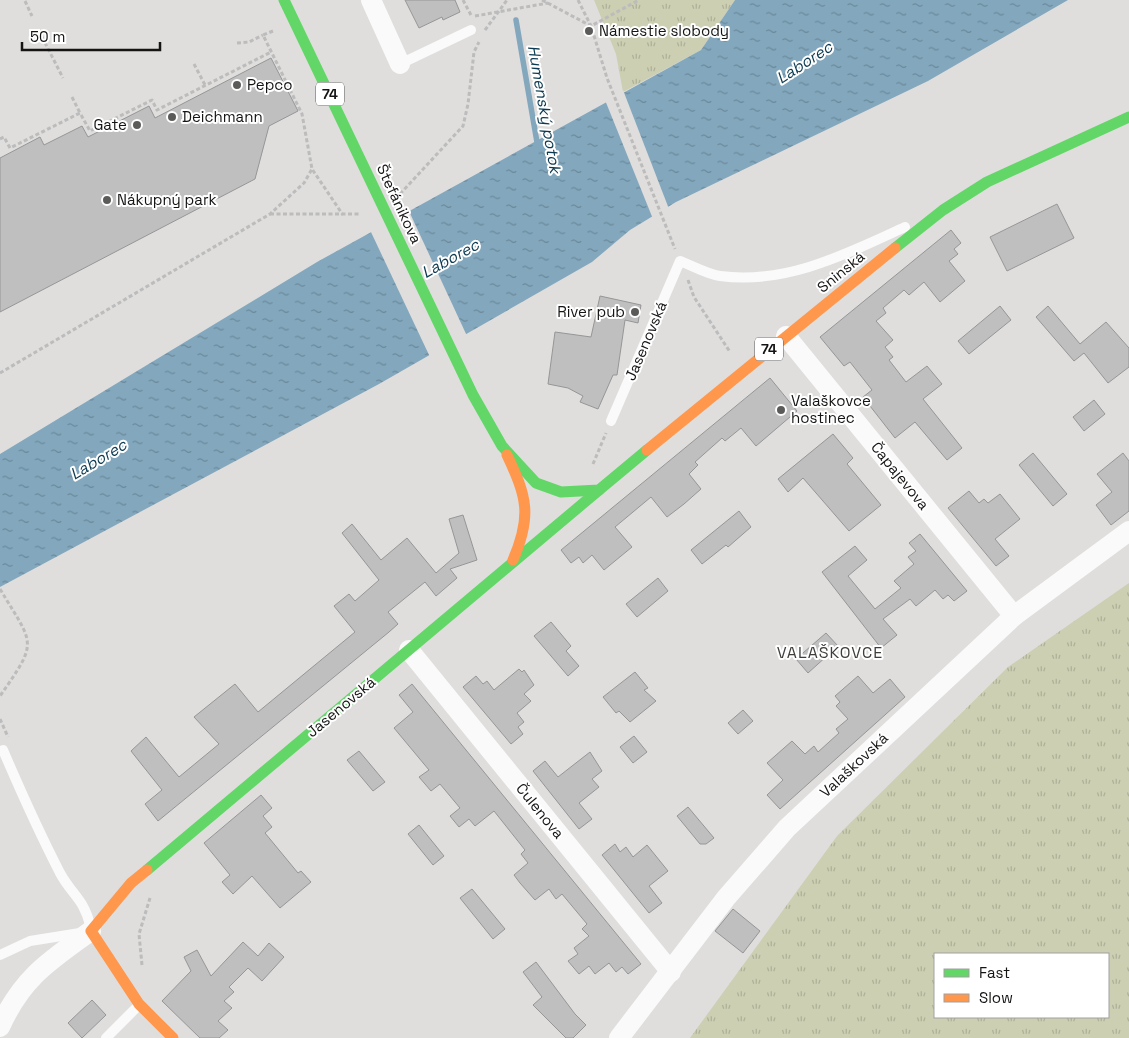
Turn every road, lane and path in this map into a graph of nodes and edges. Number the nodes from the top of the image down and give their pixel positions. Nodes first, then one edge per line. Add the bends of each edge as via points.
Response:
1 (284, 0) edge
2 (371, 0) edge
3 (507, 0) edge
4 (542, 0) edge
5 (578, 0) edge
6 (639, 0) edge
7 (24, 1) edge
8 (548, 3) junction
9 (496, 12) junction
10 (32, 16) dead end
11 (472, 17) dead end
12 (591, 26) junction
13 (39, 30) dead end
14 (273, 30) dead end
15 (471, 30) dead end
16 (263, 35) junction
17 (237, 43) dead end
18 (271, 52) junction
19 (194, 64) dead end
20 (400, 64) joint
21 (63, 78) dead end
22 (205, 86) junction
23 (72, 97) dead end
24 (80, 112) junction
25 (1127, 121) edge
26 (463, 126) dead end
27 (0, 139) edge
28 (312, 169) junction
29 (942, 210) junction
30 (343, 215) dead end
31 (672, 243) dead end
32 (680, 261) junction
33 (786, 336) junction
34 (735, 359) dead end
35 (0, 373) edge
36 (611, 421) joint
37 (502, 446) junction
38 (592, 468) dead end
39 (599, 490) junction
40 (1129, 531) edge
41 (511, 564) junction
42 (0, 589) edge
43 (1014, 616) junction
44 (409, 650) junction
45 (0, 696) edge
46 (3, 750) dead end
47 (150, 897) dead end
48 (91, 931) junction
49 (0, 955) edge
50 (671, 972) junction
51 (144, 974) dead end
52 (139, 1004) junction
53 (0, 1027) edge
54 (106, 1038) edge
55 (173, 1038) edge
56 (619, 1038) edge

1 - 37 main road, Štefánikova / 74 via 473,395
2 - 20 street
3 - 9 path
4 - 8 path
5 - 12 path
6 - 12 path
7 - 10 path
8 - 9 path
8 - 12 path
9 - 11 path
9 - 26 path via 474,52
12 - 31 path via 607,78
13 - 21 path
14 - 16 path
15 - 20 lane
16 - 17 path via 249,42
16 - 18 path
18 - 22 path
18 - 28 path via 302,114
19 - 22 path
22 - 24 path via 158,110 152,100 90,131
23 - 24 path
24 - 27 path via 10,148 4,137
25 - 29 main road, Sninská / 74 via 987,182
28 - 30 path
28 - 35 path via 304,183 270,214
29 - 32 lane via 826,263 764,278 718,276
29 - 33 main road, Sninská / 74
32 - 34 path via 694,296
32 - 36 lane, Jasenovská
33 - 39 main road, Sninská / 74
33 - 43 street, Čapajevova
36 - 38 path
37 - 39 main road, 74 via 536,483 547,489 576,493
37 - 41 main road via 521,483 528,512 524,537
39 - 41 main road, Jasenovská
40 - 43 street, Valaškovská
41 - 44 main road, Jasenovská
42 - 45 path via 26,632 29,646 25,660
43 - 50 street, Valaškovská via 787,828 726,898
44 - 48 main road, Jasenovská via 131,883
44 - 50 street, Čulenova
46 - 48 lane via 36,826 65,881 86,908
47 - 51 path via 139,934
48 - 49 lane via 30,941
48 - 52 main road
48 - 53 street, Jasenovská via 45,962 11,1001
50 - 56 street, Valaškovská
52 - 54 lane
52 - 55 main road

